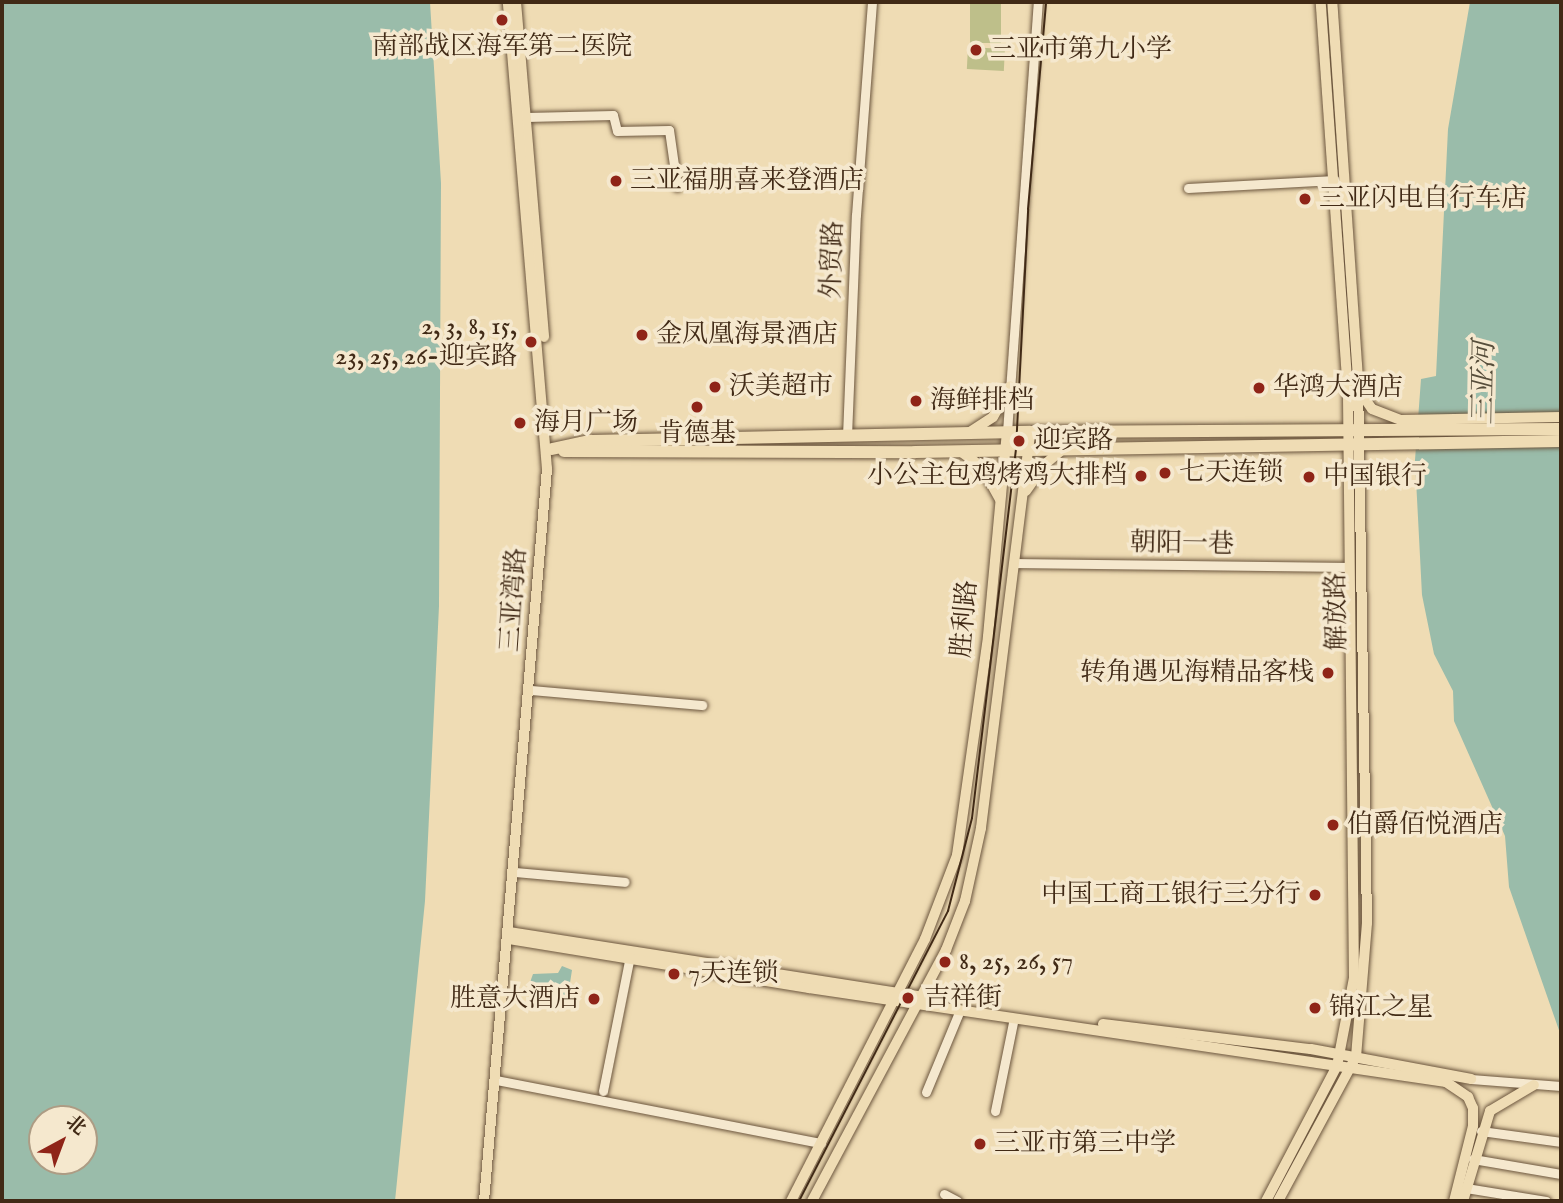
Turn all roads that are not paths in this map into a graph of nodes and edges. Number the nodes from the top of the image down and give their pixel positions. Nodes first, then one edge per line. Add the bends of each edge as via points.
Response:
1 (508, 2) edge
2 (516, 2) edge
3 (872, 2) edge
4 (1038, 2) edge
5 (1321, 2) edge
6 (1332, 2) edge
7 (526, 117) junction
8 (1335, 180) junction
9 (677, 186) dead end
10 (1188, 188) dead end
11 (1010, 386) junction
12 (1358, 389) junction
13 (1561, 417) edge
14 (1401, 425) junction
15 (1352, 429) junction
16 (1561, 429) edge
17 (1007, 432) junction
18 (1030, 432) junction
19 (965, 433) junction
20 (847, 436) junction
21 (1561, 441) edge
22 (1352, 444) junction
23 (1064, 448) junction
24 (1028, 449) junction
25 (549, 450) junction
26 (1006, 450) junction
27 (961, 451) junction
28 (1023, 497) junction
29 (1000, 501) junction
30 (1016, 563) junction
31 (1348, 567) junction
32 (530, 690) junction
33 (702, 705) dead end
34 (514, 872) junction
35 (625, 882) dead end
36 (509, 936) junction
37 (629, 961) junction
38 (894, 997) junction
39 (919, 1001) junction
40 (960, 1010) junction
41 (1014, 1018) junction
42 (1340, 1054) junction
43 (1356, 1057) junction
44 (1337, 1066) junction
45 (1350, 1068) junction
46 (1472, 1079) joint
47 (496, 1080) junction
48 (1540, 1086) junction
49 (1561, 1086) edge
50 (603, 1091) dead end
51 (926, 1092) dead end
52 (995, 1111) dead end
53 (1481, 1131) junction
54 (1561, 1142) edge
55 (821, 1143) junction
56 (1473, 1159) junction
57 (1561, 1174) edge
58 (1466, 1188) junction
59 (944, 1194) dead end
60 (484, 1201) edge
61 (790, 1201) edge
62 (811, 1201) edge
63 (957, 1201) edge
64 (1266, 1201) edge
65 (1278, 1201) edge
66 (1454, 1201) edge
67 (1463, 1201) edge
68 (1546, 1201) edge

1 - 25 main road, 三亚湾路
2 - 7 main road, 三亚湾路
3 - 20 street, 外贸路 via 856,215
4 - 11 street, 胜利路
5 - 8 main road, 解放路
6 - 12 main road, 解放路
7 - 9 street via 613,115 617,131 669,130
7 - 25 main road, 三亚湾路
8 - 10 street
8 - 15 main road, 解放路
11 - 17 street, 胜利路
11 - 19 main road via 993,418
12 - 14 main road via 1372,409
12 - 15 main road, 解放路
13 - 14 main road
14 - 15 highway
14 - 16 highway
15 - 18 highway
15 - 22 main road, 解放路
17 - 18 highway
17 - 19 highway
17 - 26 main road, 胜利路
18 - 24 main road, 胜利路
19 - 20 highway
20 - 25 highway via 591,441
21 - 22 highway
22 - 23 highway
22 - 31 main road, 解放路
22 - 43 main road, 解放路 via 1367,923
23 - 24 highway
23 - 28 main road via 1044,465
24 - 26 highway
24 - 28 main road, 胜利路
25 - 27 highway via 593,454
25 - 32 main road, 三亚湾路
26 - 27 highway
26 - 29 main road, 胜利路
27 - 29 main road via 982,467
28 - 30 main road, 胜利路
29 - 38 main road, 胜利路 via 988,636 957,855 937,912
30 - 31 street, 朝阳一巷
30 - 39 main road, 胜利路 via 977,854 955,928
31 - 42 main road, 解放路 via 1354,978
32 - 33 street
32 - 34 main road, 三亚湾路
34 - 35 street
34 - 36 main road, 三亚湾路
36 - 37 main road
36 - 38 main road
36 - 47 main road, 三亚湾路
37 - 38 main road
37 - 50 street
38 - 39 main road
38 - 55 main road, 胜利路
39 - 40 main road
39 - 42 main road
39 - 62 main road, 胜利路
40 - 41 main road
40 - 51 street
41 - 44 main road
41 - 52 street
42 - 43 main road
42 - 44 main road, 解放路
43 - 45 main road, 解放路
43 - 46 main road
44 - 45 main road
44 - 64 main road, 解放路
45 - 65 main road, 解放路
45 - 66 main road via 1446,1082 1468,1097 1473,1126
46 - 48 street
47 - 55 street
47 - 60 main road, 三亚湾路
48 - 49 street
48 - 53 main road via 1490,1111
53 - 54 street
53 - 56 main road
55 - 61 main road, 胜利路
56 - 57 street
56 - 58 main road
58 - 67 main road
58 - 68 street
59 - 63 street

